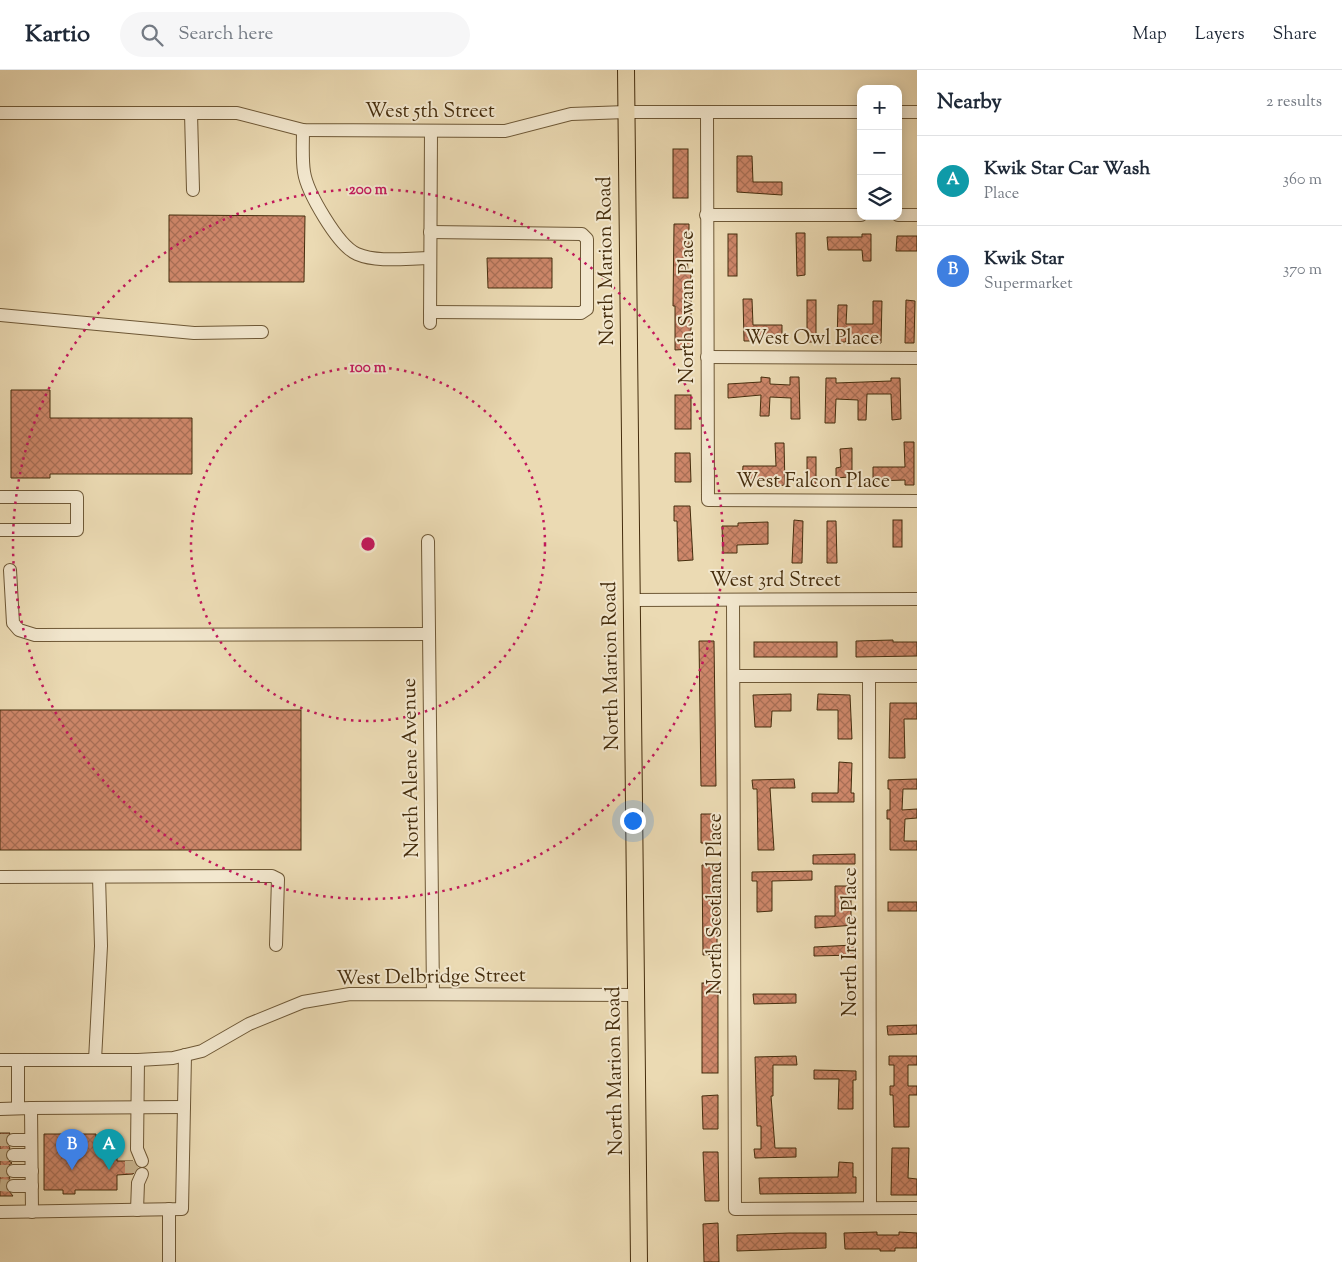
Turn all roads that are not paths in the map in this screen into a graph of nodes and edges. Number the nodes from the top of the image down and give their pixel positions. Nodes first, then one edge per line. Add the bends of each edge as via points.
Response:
1 (626, 70) edge
2 (626, 112) junction
3 (857, 112) edge
4 (902, 112) edge
5 (917, 112) edge
6 (0, 113) edge
7 (191, 113) junction
8 (707, 113) junction
9 (303, 130) junction
10 (430, 130) junction
11 (193, 190) dead end
12 (706, 215) junction
13 (857, 215) edge
14 (902, 215) edge
15 (917, 215) edge
16 (430, 232) junction
17 (430, 258) junction
18 (0, 315) edge
19 (262, 332) dead end
20 (707, 357) junction
21 (917, 358) edge
22 (0, 497) edge
23 (708, 500) joint
24 (917, 501) edge
25 (0, 530) edge
26 (428, 541) dead end
27 (10, 570) dead end
28 (917, 599) edge
29 (632, 600) junction
30 (733, 600) junction
31 (429, 634) junction
32 (734, 676) junction
33 (869, 676) junction
34 (917, 676) edge
35 (0, 877) edge
36 (100, 877) junction
37 (276, 945) dead end
38 (433, 994) junction
39 (636, 996) junction
40 (185, 1055) junction
41 (0, 1060) edge
42 (18, 1060) junction
43 (96, 1060) junction
44 (138, 1060) junction
45 (138, 1107) junction
46 (184, 1107) junction
47 (0, 1108) edge
48 (25, 1108) junction
49 (13, 1140) tunnel mouth
50 (31, 1140) junction
51 (13, 1155) tunnel mouth
52 (31, 1155) junction
53 (136, 1157) tunnel mouth
54 (13, 1171) tunnel mouth
55 (32, 1171) junction
56 (137, 1177) tunnel mouth
57 (13, 1186) tunnel mouth
58 (32, 1186) junction
59 (870, 1208) junction
60 (917, 1208) edge
61 (169, 1209) junction
62 (137, 1210) junction
63 (0, 1212) edge
64 (32, 1212) junction
65 (169, 1262) edge
66 (639, 1262) edge

1 - 2 main road, North Marion Road
2 - 8 street, West 5th Street
2 - 10 street, West 5th Street via 571,114 505,131
2 - 29 main road, North Marion Road
3 - 8 street, West 5th Street
4 - 5 street
6 - 7 street, West 5th Street
7 - 9 street, West 5th Street via 237,113
7 - 11 street
8 - 12 street, North Swan Place
9 - 10 street, West 5th Street
9 - 17 street via 304,173 314,202 336,234 356,254
10 - 16 street
12 - 13 street
12 - 20 street, North Swan Place
14 - 15 street
16 - 17 street
16 - 17 street via 582,234 587,240 587,309 581,313 430,317
18 - 19 street via 194,333
20 - 21 street, West Owl Place
20 - 23 street, North Swan Place
22 - 25 street via 77,497 77,530
23 - 24 street, West Falcon Place
26 - 31 street, North Alene Avenue
27 - 31 street via 13,623 19,630 35,635
28 - 30 street, West 3rd Street
29 - 30 street, West 3rd Street
29 - 39 main road, North Marion Road
30 - 32 street, North Scotland Place
31 - 38 street, North Alene Avenue
32 - 33 street
32 - 59 street, North Scotland Place via 735,1209
33 - 34 street
33 - 59 street, North Irene Place
35 - 36 street
36 - 37 street via 272,876 278,879
36 - 43 street via 101,946
38 - 39 street, West Delbridge Street
38 - 40 street, West Delbridge Street via 350,994 303,1002 249,1024 202,1051
39 - 66 main road, North Marion Road
40 - 44 street, West Delbridge Street
40 - 46 street
41 - 42 street, West Delbridge Street
42 - 43 street, West Delbridge Street
42 - 48 street
43 - 44 street, West Delbridge Street
44 - 45 street
45 - 46 street
45 - 48 street
45 - 53 street
46 - 61 street via 182,1209
47 - 48 street
48 - 50 street
49 - 50 street
50 - 52 street
51 - 52 street
52 - 55 street
54 - 55 street
55 - 58 street
56 - 62 street
57 - 58 street
58 - 64 street
59 - 60 street
61 - 62 street
61 - 65 street
62 - 64 street
63 - 64 street

